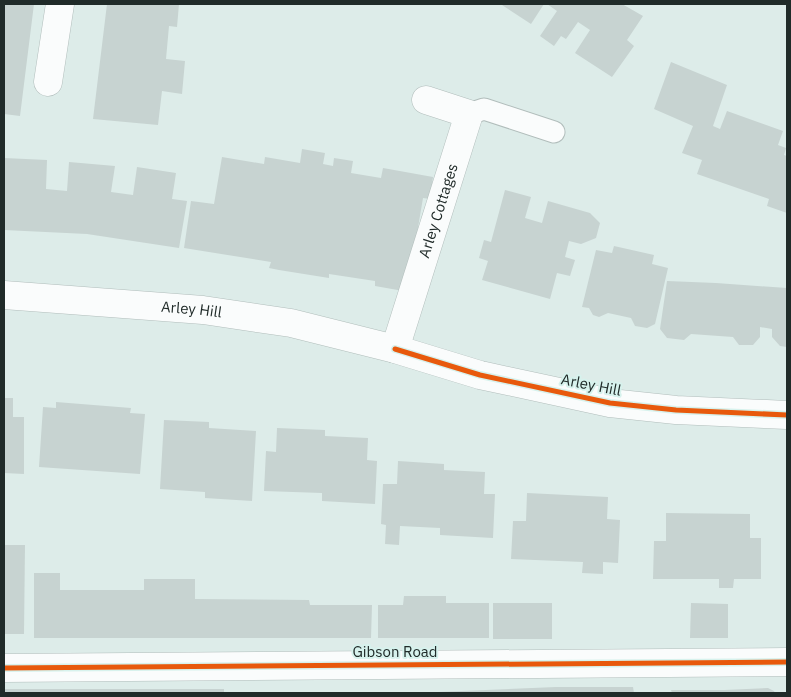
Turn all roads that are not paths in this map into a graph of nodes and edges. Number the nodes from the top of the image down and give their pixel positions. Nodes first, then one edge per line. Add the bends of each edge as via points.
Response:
1 (60, 4) edge
2 (48, 82) dead end
3 (426, 100) dead end
4 (468, 114) junction
5 (554, 132) dead end
6 (4, 295) edge
7 (395, 349) junction
8 (787, 415) edge
9 (787, 662) edge
10 (4, 668) edge

1 - 2 street
3 - 4 street
4 - 5 lane via 484,109
4 - 7 street, Arley Cottages
6 - 7 street, Arley Hill via 203,310 291,323
7 - 8 street, Arley Hill via 480,375 610,403 676,410
9 - 10 street, Gibson Road

